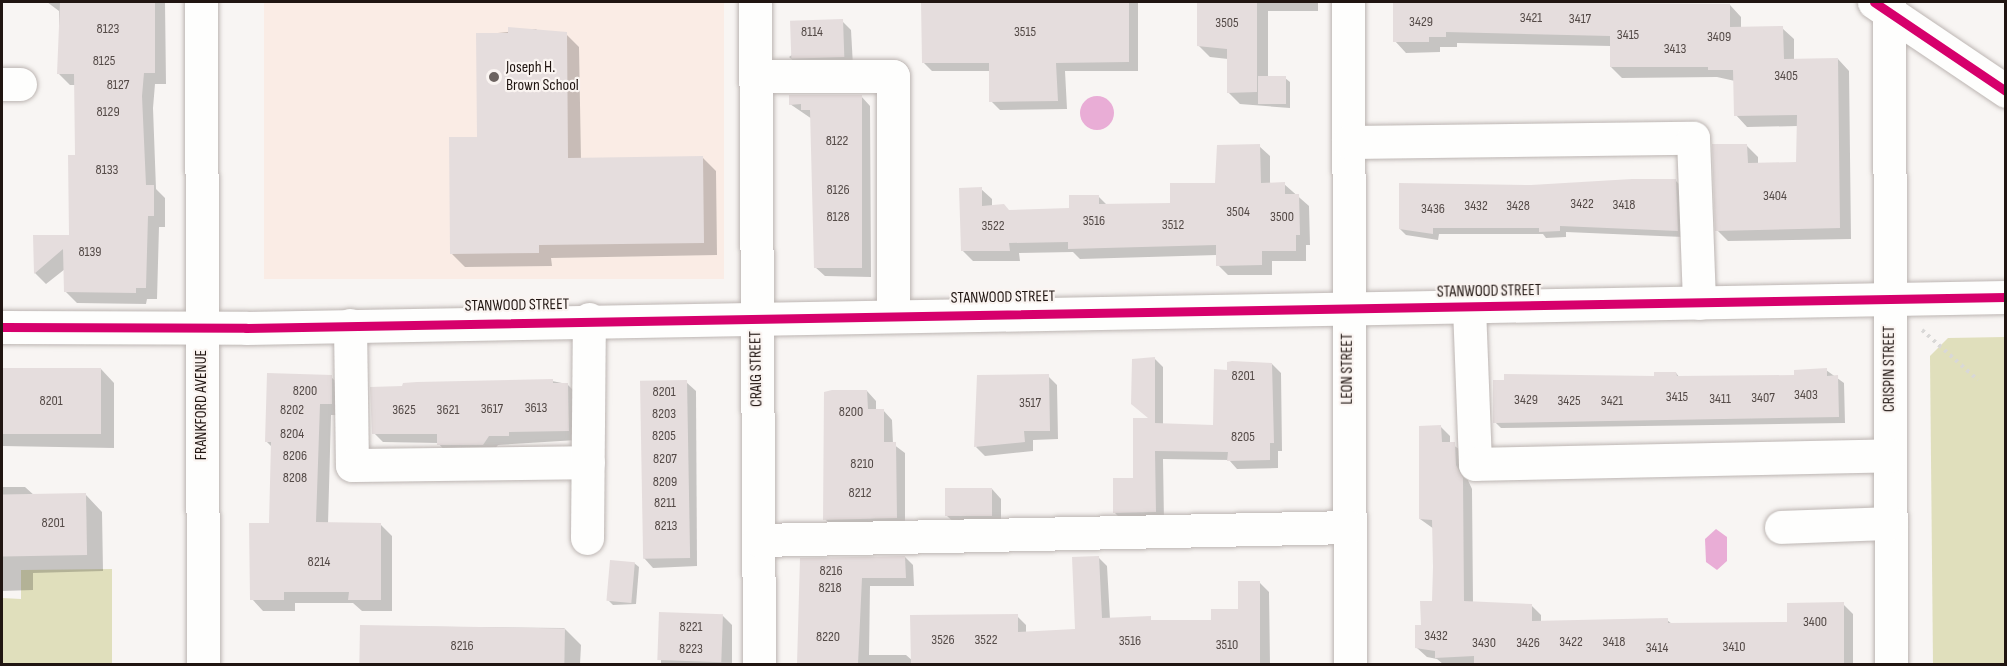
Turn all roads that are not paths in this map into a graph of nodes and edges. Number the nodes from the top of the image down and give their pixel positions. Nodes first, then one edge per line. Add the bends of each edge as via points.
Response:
1 (201, 2) edge
2 (755, 2) edge
3 (1348, 2) edge
4 (1884, 5) edge
5 (755, 76) junction
6 (2006, 91) edge
7 (1348, 142) junction
8 (2006, 297) edge
9 (1891, 299) junction
10 (1699, 303) junction
11 (1469, 307) junction
12 (1348, 309) junction
13 (893, 314) junction
14 (756, 316) junction
15 (589, 319) junction
16 (350, 325) junction
17 (2, 327) edge
18 (202, 327) junction
19 (1890, 455) junction
20 (588, 462) junction
21 (1891, 523) junction
22 (1781, 526) dead end
23 (1349, 527) junction
24 (587, 538) dead end
25 (759, 540) junction
26 (203, 664) edge
27 (759, 664) edge
28 (1350, 664) edge
29 (1891, 664) edge

1 - 18 street, FRANKFORD AVENUE
2 - 5 street, CRAIG STREET
3 - 7 street, LEON STREET
4 - 6 street
4 - 9 street, CRISPIN STREET
5 - 13 street via 892,76
5 - 14 street, CRAIG STREET
7 - 10 street via 1693,138
7 - 12 street, LEON STREET
8 - 9 street, STANWOOD STREET
9 - 10 street, STANWOOD STREET
9 - 19 street, CRISPIN STREET
10 - 11 street, STANWOOD STREET
11 - 12 street, STANWOOD STREET
11 - 19 street via 1475,464
12 - 13 street, STANWOOD STREET
12 - 23 street, LEON STREET
13 - 14 street, STANWOOD STREET
14 - 15 street, STANWOOD STREET
14 - 25 street, CRAIG STREET
15 - 16 street, STANWOOD STREET
15 - 20 street
16 - 18 street, STANWOOD STREET
16 - 20 street via 352,465
17 - 18 street, STANWOOD STREET
18 - 26 street, FRANKFORD AVENUE
19 - 21 street, CRISPIN STREET
20 - 24 street
21 - 22 street
21 - 29 street, CRISPIN STREET
23 - 25 street
23 - 28 street, LEON STREET
25 - 27 street, CRAIG STREET

